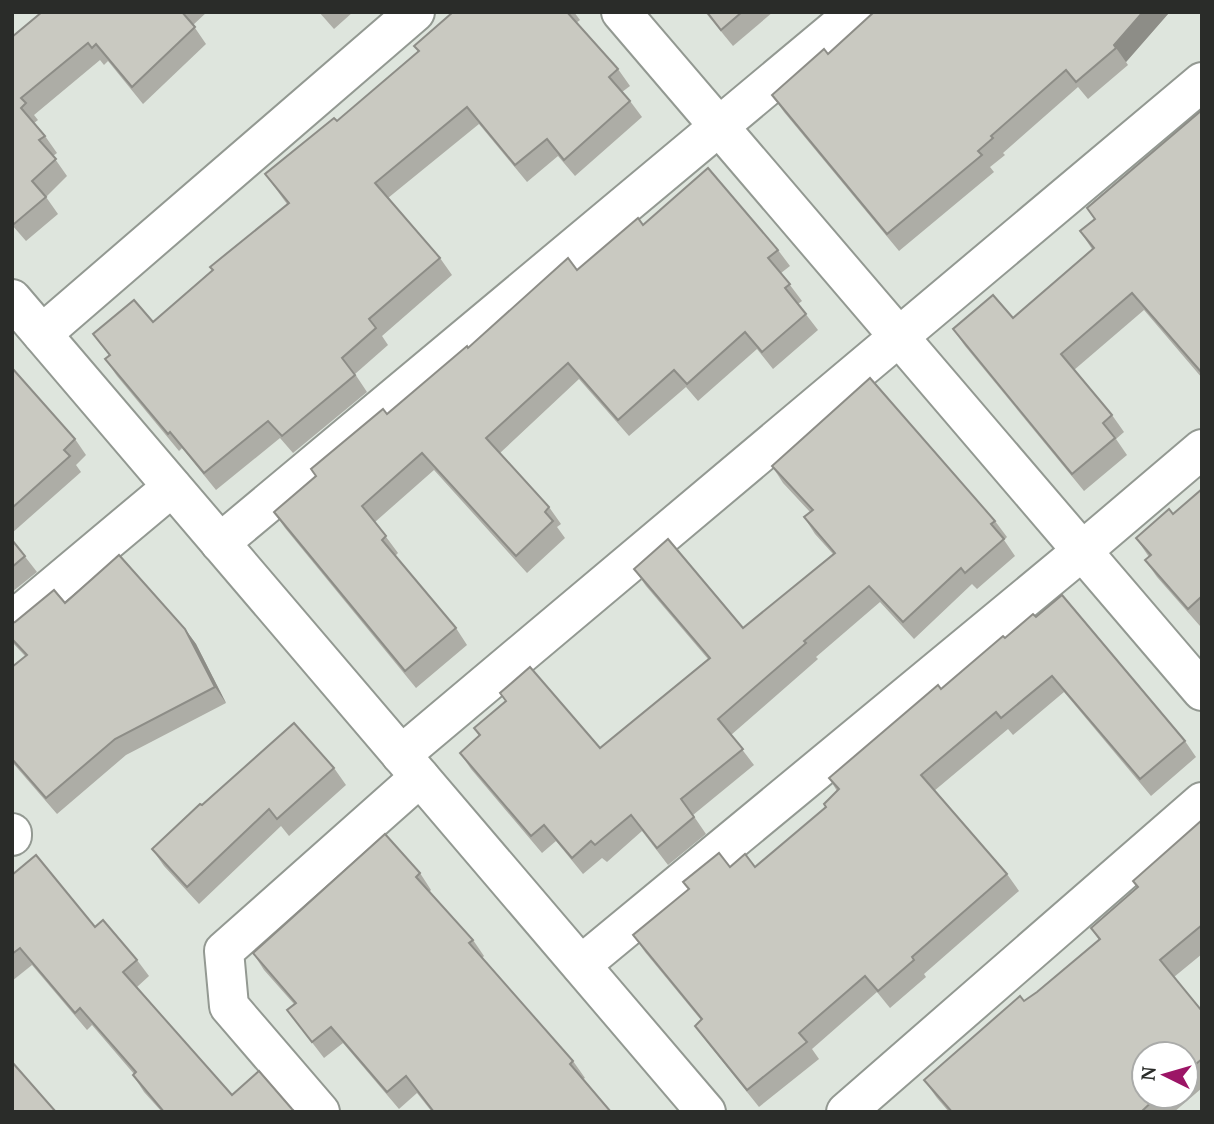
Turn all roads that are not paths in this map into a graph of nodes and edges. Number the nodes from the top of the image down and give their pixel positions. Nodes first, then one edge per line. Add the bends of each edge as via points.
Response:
1 (415, 12) edge
2 (621, 12) edge
3 (856, 12) edge
4 (1202, 82) edge
5 (720, 128) junction
6 (12, 299) edge
7 (41, 334) junction
8 (899, 337) junction
9 (1202, 449) edge
10 (172, 486) junction
11 (220, 543) junction
12 (1082, 551) junction
13 (12, 621) edge
14 (1202, 691) edge
15 (411, 766) junction
16 (1202, 802) edge
17 (581, 965) junction
18 (320, 1112) edge
19 (706, 1112) edge
20 (846, 1112) edge

1 - 7 street
2 - 5 street
3 - 5 street
4 - 8 street
5 - 8 street
5 - 11 street
6 - 7 street
7 - 10 street
8 - 12 street
8 - 15 street
9 - 12 street
10 - 11 street
10 - 13 street
11 - 15 street
12 - 14 street
12 - 17 street
15 - 17 street
15 - 18 street via 224,951 229,1006
16 - 20 street
17 - 19 street

